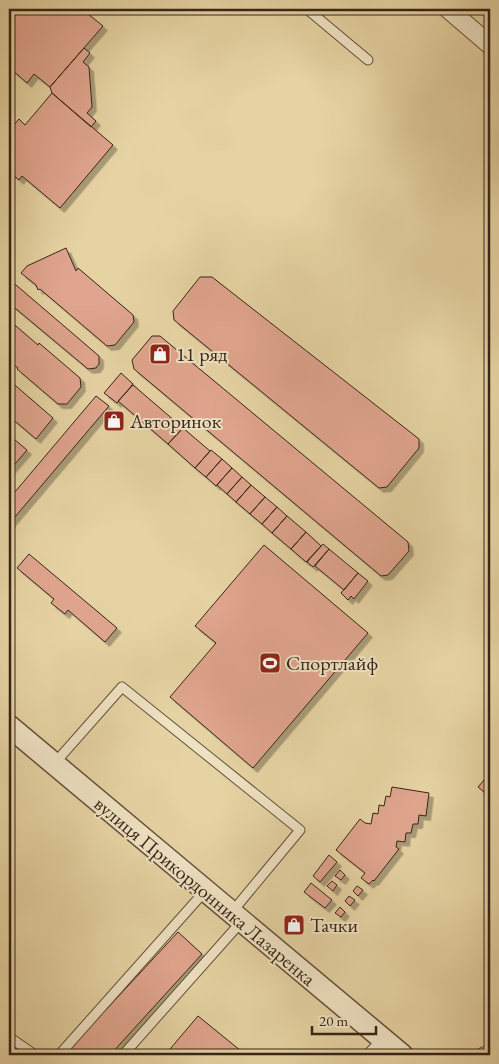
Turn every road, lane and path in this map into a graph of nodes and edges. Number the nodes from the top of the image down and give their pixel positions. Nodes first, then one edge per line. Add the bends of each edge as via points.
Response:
1 (307, 9) edge
2 (448, 9) edge
3 (490, 45) edge
4 (368, 60) dead end
5 (9, 726) edge
6 (54, 764) junction
7 (206, 890) junction
8 (237, 917) junction
9 (9, 1037) edge
10 (382, 1039) junction
11 (490, 1052) edge
12 (35, 1055) edge
13 (59, 1055) edge
14 (123, 1055) edge
15 (367, 1055) edge
16 (402, 1055) edge
17 (480, 1055) edge

1 - 4 lane
2 - 3 street
5 - 6 street, вулиця Прикордонника Лазаренка
6 - 7 street, вулиця Прикордонника Лазаренка
6 - 8 lane via 122,687 300,830
7 - 8 street, вулиця Прикордонника Лазаренка
7 - 13 lane
8 - 10 street, вулиця Прикордонника Лазаренка
8 - 14 lane
9 - 12 lane
10 - 15 lane
10 - 16 street, вулиця Прикордонника Лазаренка
11 - 17 lane

